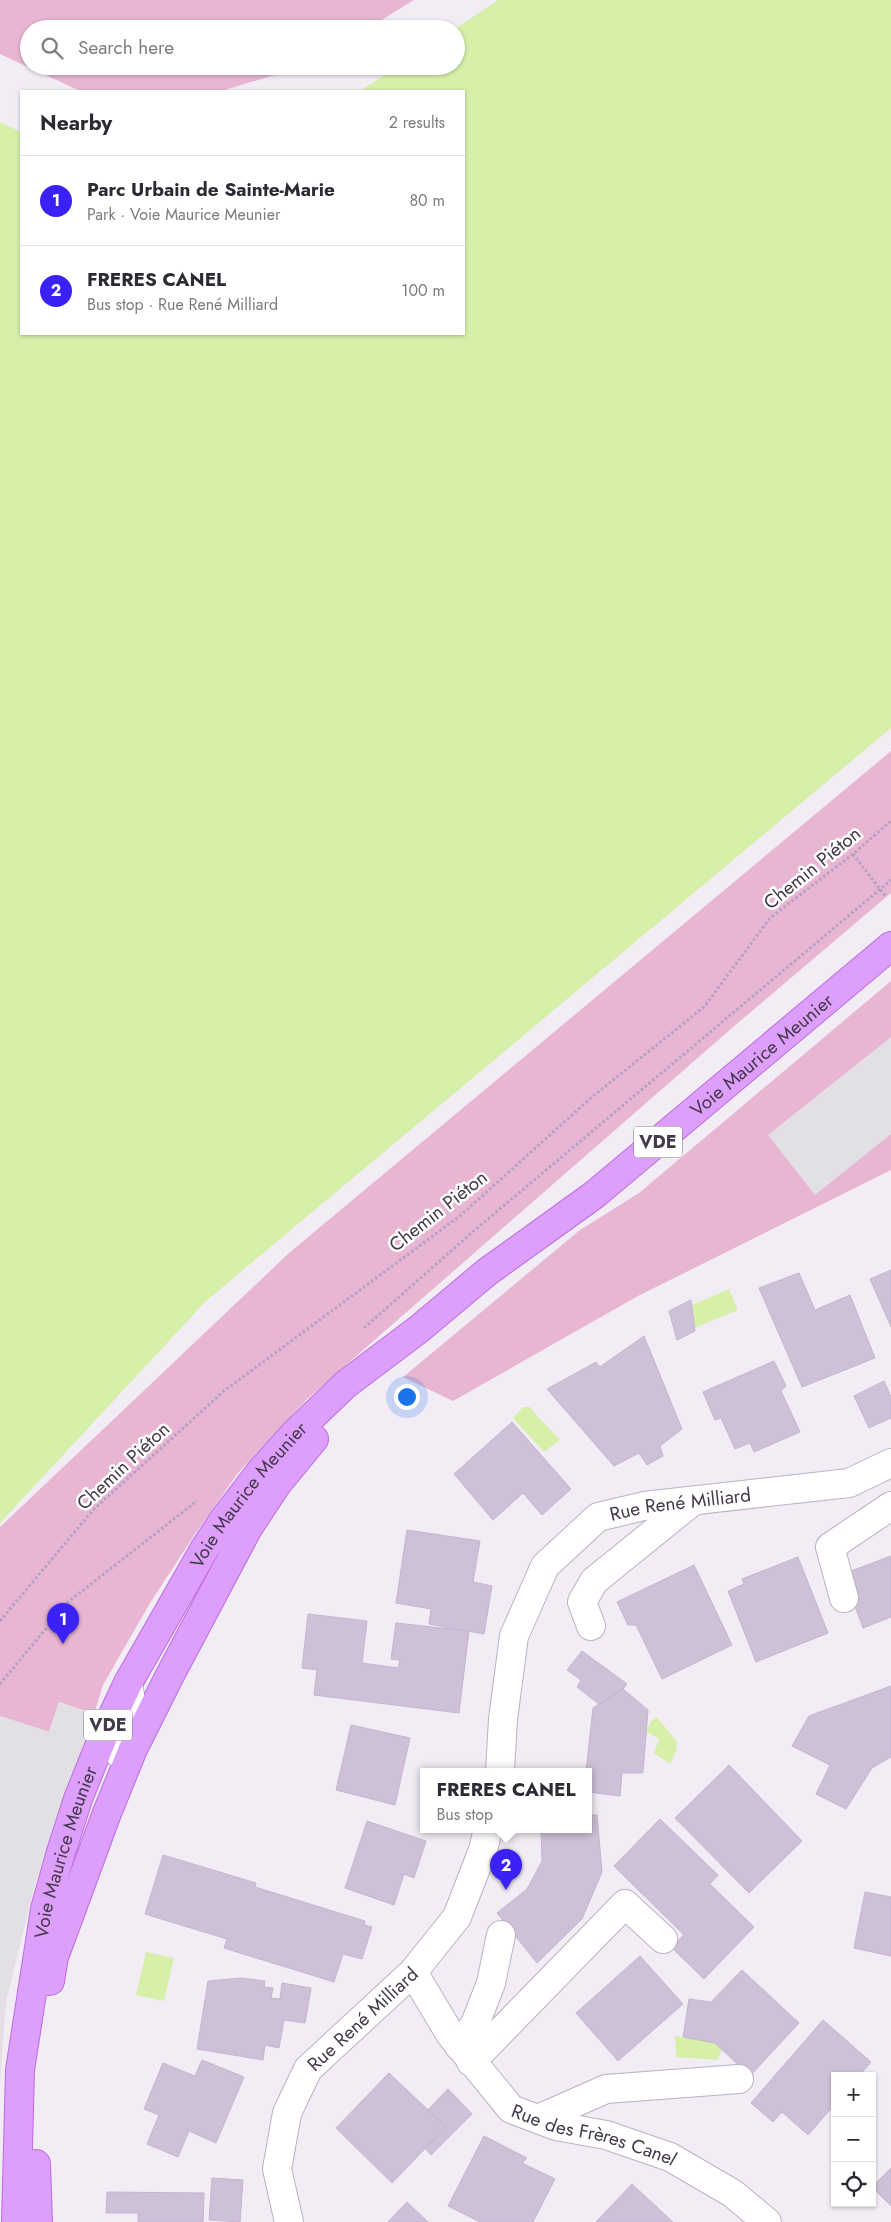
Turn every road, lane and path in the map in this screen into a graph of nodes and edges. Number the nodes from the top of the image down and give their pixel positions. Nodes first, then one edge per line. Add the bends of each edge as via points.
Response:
1 (891, 821) edge
2 (853, 854) junction
3 (886, 897) dead end
4 (891, 946) edge
5 (419, 1329) junction
6 (891, 1463) edge
7 (694, 1501) junction
8 (891, 1506) edge
9 (844, 1598) dead end
10 (0, 1621) edge
11 (591, 1626) dead end
12 (128, 1683) junction
13 (500, 1768) edge
14 (107, 1812) junction
15 (487, 1833) edge
16 (501, 1935) dead end
17 (663, 1939) dead end
18 (412, 1972) junction
19 (465, 2054) junction
20 (740, 2079) dead end
21 (538, 2120) junction
22 (16, 2222) edge
23 (38, 2222) edge
24 (289, 2222) edge
25 (767, 2222) edge

1 - 2 path, Chemin Piéton
2 - 3 path
2 - 10 path, Chemin Piéton via 770,918 704,1007 592,1097 461,1215 224,1391 93,1510
4 - 5 main road, Voie Maurice Meunier / VDE via 594,1195 487,1272
5 - 12 main road, Voie Maurice Meunier / VDE via 319,1408 260,1472 205,1548
5 - 14 main road, Voie Maurice Meunier / VDE via 305,1448 248,1528 169,1677
6 - 7 street, Rue René Milliard via 849,1483
7 - 11 street via 594,1581 582,1602
7 - 13 street, Rue René Milliard via 644,1506 598,1517 545,1566 514,1636
8 - 9 street via 830,1547
12 - 14 street via 134,1720 102,1791
12 - 22 main road, Voie Maurice Meunier / VDE via 78,1799 46,1909 20,2070
14 - 23 main road, Voie Maurice Meunier / VDE via 54,1957 42,2037 36,2133
15 - 18 street, Rue René Milliard via 458,1917
16 - 19 street via 491,1983
17 - 19 street via 625,1904
18 - 19 street, Rue des Frères Canel
18 - 24 street, Rue René Milliard via 308,2069 287,2113 277,2168
19 - 21 street, Rue des Frères Canel via 512,2110
20 - 21 street via 606,2089
21 - 25 street, Rue des Frères Canel via 606,2135 670,2157 732,2193

